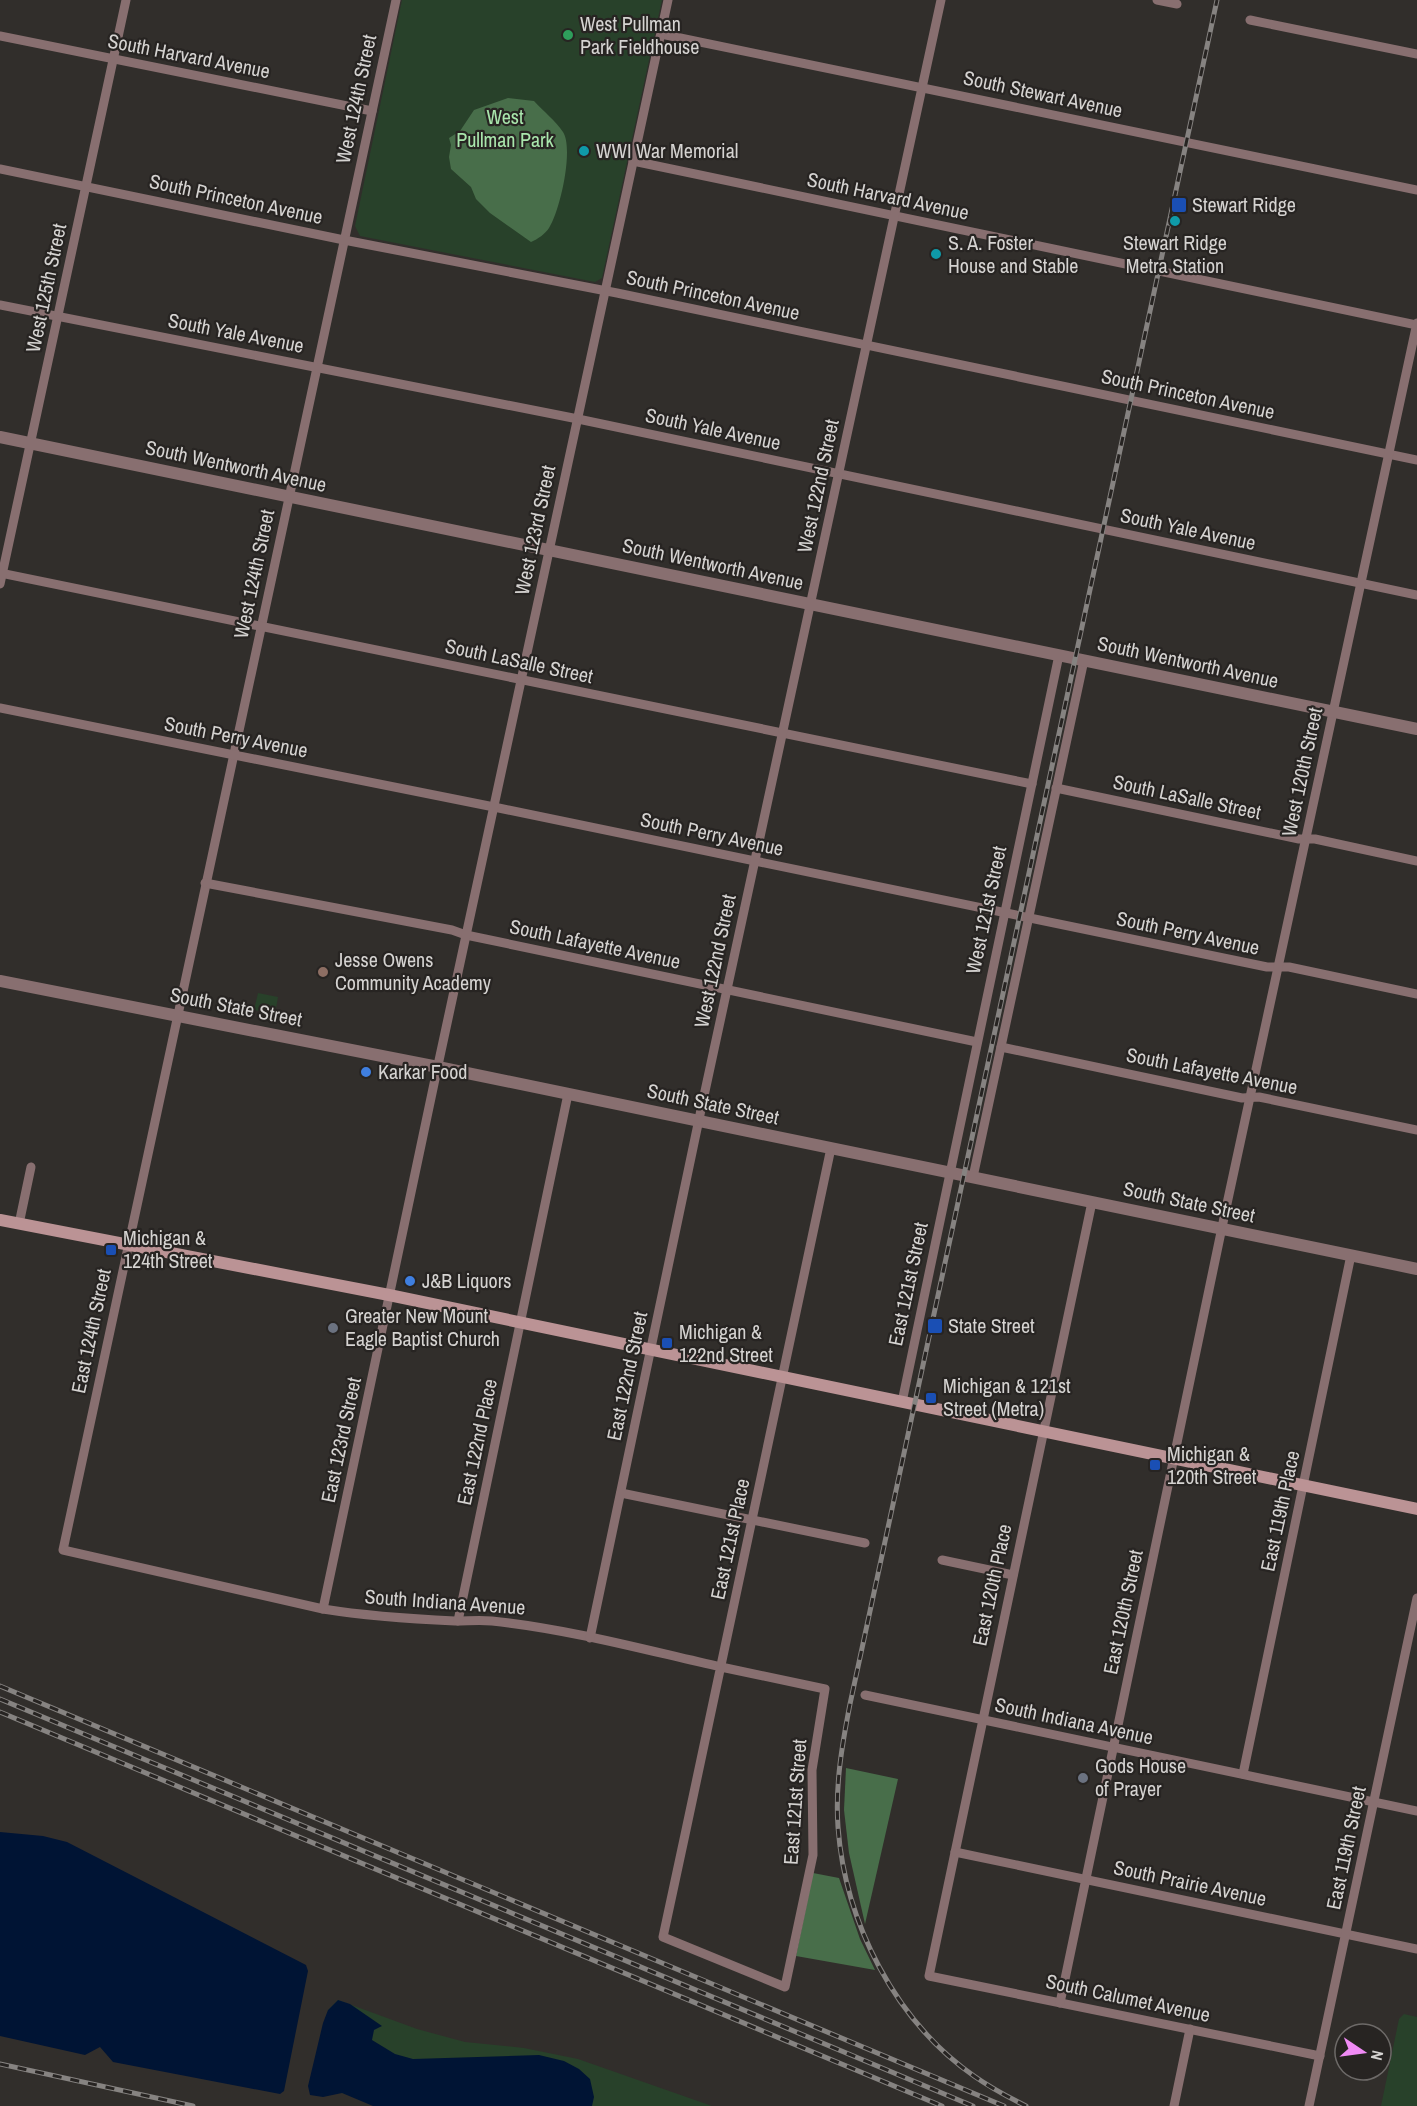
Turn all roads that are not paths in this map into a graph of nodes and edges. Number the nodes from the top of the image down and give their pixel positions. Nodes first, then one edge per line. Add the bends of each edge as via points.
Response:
1 (126, 0) edge
2 (396, 0) edge
3 (668, 0) edge
4 (941, 0) edge
5 (1156, 0) edge
6 (1177, 4) dead end
7 (1250, 20) dead end
8 (661, 34) junction
9 (0, 36) edge
10 (1417, 54) edge
11 (114, 59) junction
12 (922, 87) junction
13 (372, 111) junction
14 (633, 161) junction
15 (0, 169) edge
16 (86, 187) junction
17 (1417, 190) edge
18 (894, 216) junction
19 (344, 240) junction
20 (605, 291) junction
21 (0, 304) edge
22 (58, 316) junction
23 (1417, 324) edge
24 (866, 345) junction
25 (317, 367) junction
26 (578, 419) junction
27 (0, 437) edge
28 (31, 444) junction
29 (1389, 454) junction
30 (1417, 460) edge
31 (838, 474) junction
32 (289, 496) junction
33 (550, 550) junction
34 (1, 573) edge
35 (1361, 583) junction
36 (0, 584) edge
37 (1417, 595) edge
38 (810, 604) junction
39 (261, 626) junction
40 (1059, 655) junction
41 (1084, 660) junction
42 (522, 679) junction
43 (0, 708) edge
44 (1333, 712) junction
45 (1417, 729) edge
46 (783, 733) junction
47 (233, 754) junction
48 (1032, 784) junction
49 (1056, 788) junction
50 (494, 807) junction
51 (1306, 839) junction
52 (755, 861) junction
53 (1417, 861) edge
54 (205, 883) junction
55 (1004, 913) junction
56 (1029, 918) junction
57 (466, 935) junction
58 (1278, 967) junction
59 (1, 984) edge
60 (727, 990) junction
61 (1417, 994) edge
62 (177, 1015) junction
63 (977, 1042) junction
64 (1001, 1047) junction
65 (438, 1067) junction
66 (568, 1094) junction
67 (1250, 1097) junction
68 (699, 1121) junction
69 (1417, 1130) edge
70 (831, 1148) junction
71 (31, 1167) dead end
72 (949, 1172) junction
73 (973, 1177) junction
74 (1092, 1202) junction
75 (0, 1220) edge
76 (19, 1224) junction
77 (1222, 1228) junction
78 (128, 1245) junction
79 (1351, 1255) junction
80 (1417, 1269) edge
81 (389, 1295) junction
82 (520, 1323) junction
83 (651, 1351) junction
84 (782, 1378) junction
85 (902, 1402) junction
86 (1043, 1431) junction
87 (1174, 1458) junction
88 (1304, 1485) junction
89 (621, 1493) junction
90 (1417, 1509) edge
91 (752, 1520) junction
92 (865, 1543) dead end
93 (63, 1550) joint
94 (942, 1560) dead end
95 (1013, 1575) junction
96 (1417, 1598) edge
97 (323, 1609) junction
98 (458, 1621) junction
99 (590, 1638) junction
100 (721, 1667) junction
101 (825, 1689) joint
102 (865, 1695) dead end
103 (983, 1720) junction
104 (1114, 1748) junction
105 (1243, 1774) junction
106 (1374, 1802) junction
107 (1417, 1811) edge
108 (955, 1852) junction
109 (1086, 1880) junction
110 (1346, 1934) junction
111 (1417, 1949) edge
112 (929, 1976) joint
113 (785, 1988) joint
114 (1060, 2003) junction
115 (1190, 2029) junction
116 (1320, 2056) junction
117 (1174, 2106) edge
118 (1309, 2106) edge

1 - 11 street, West 125th Street
2 - 13 street, West 124th Street
3 - 8 street, West 123rd Street
4 - 12 street, West 122nd Street
5 - 6 street
7 - 10 street
8 - 12 street, South Stewart Avenue
8 - 14 street, West 123rd Street
9 - 11 street, South Harvard Avenue
11 - 13 street, South Harvard Avenue
11 - 16 street, West 125th Street
12 - 17 street, South Stewart Avenue
12 - 18 street, West 122nd Street
13 - 19 street, West 124th Street
14 - 18 street, South Harvard Avenue
14 - 20 street, West 123rd Street
15 - 16 street, South Princeton Avenue
16 - 19 street, South Princeton Avenue
16 - 22 street, West 125th Street
18 - 23 street, South Harvard Avenue
18 - 24 street, West 122nd Street
19 - 20 street, South Princeton Avenue
19 - 25 street, West 124th Street
20 - 24 street, South Princeton Avenue
20 - 26 street, West 123rd Street
21 - 22 street, South Yale Avenue
22 - 25 street, South Yale Avenue
22 - 28 street, West 125th Street
23 - 29 street, West 120th Street
24 - 29 street, South Princeton Avenue
24 - 31 street, West 122nd Street
25 - 26 street, South Yale Avenue
25 - 32 street, West 124th Street
26 - 31 street, South Yale Avenue
26 - 33 street, West 123rd Street
27 - 28 street, South Wentworth Avenue
28 - 32 street, South Wentworth Avenue
28 - 34 street, West 125th Street
29 - 30 street, South Princeton Avenue
29 - 35 street, West 120th Street
31 - 35 street, South Yale Avenue
31 - 38 street, West 122nd Street
32 - 33 street, South Wentworth Avenue
32 - 39 street, West 124th Street
33 - 38 street, South Wentworth Avenue
33 - 42 street, West 123rd Street
34 - 36 street, West 125th Street
34 - 39 street, South LaSalle Street
35 - 37 street, South Yale Avenue
35 - 44 street, West 120th Street
38 - 40 street, South Wentworth Avenue
38 - 46 street, West 122nd Street
39 - 42 street, South LaSalle Street
39 - 47 street, West 124th Street
40 - 41 street, South Wentworth Avenue
40 - 48 street, West 121st Street
41 - 44 street, South Wentworth Avenue
41 - 49 street
42 - 46 street, South LaSalle Street
42 - 50 street, West 123rd Street
43 - 47 street, South Perry Avenue
44 - 45 street, South Wentworth Avenue
44 - 51 street, West 120th Street
46 - 48 street, South LaSalle Street
46 - 52 street, West 122nd Street
47 - 50 street, South Perry Avenue
47 - 54 street, West 124th Street
48 - 55 street, West 121st Street
49 - 51 street, South LaSalle Street
49 - 56 street
50 - 52 street, South Perry Avenue
50 - 57 street, West 123rd Street
51 - 53 street, South LaSalle Street
51 - 58 street, West 120th Street
52 - 55 street, South Perry Avenue
52 - 60 street, West 122nd Street
54 - 57 street, South Lafayette Avenue
54 - 62 street, West 124th Street
55 - 56 street, South Perry Avenue
55 - 63 street, West 121st Street
56 - 58 street, South Perry Avenue via 1267,968
56 - 64 street
57 - 60 street, South Lafayette Avenue
57 - 65 street, West 123rd Street
58 - 61 street, South Perry Avenue
58 - 67 street, West 120th Street
59 - 62 street, South State Street
60 - 63 street, South Lafayette Avenue
60 - 68 street, West 122nd Street
62 - 65 street, South State Street
62 - 78 street, East 124th Street
63 - 72 street, West 121st Street
64 - 67 street, South Lafayette Avenue
64 - 73 street
65 - 66 street, South State Street
65 - 81 street, East 123rd Street
66 - 68 street, South State Street
66 - 82 street, East 122nd Place
67 - 69 street, South Lafayette Avenue
67 - 77 street, West 120th Street
68 - 70 street, South State Street
68 - 83 street, East 122nd Street
70 - 72 street, South State Street
70 - 84 street, East 121st Place
71 - 76 street
72 - 73 street, South State Street
72 - 85 street, East 121st Street
73 - 74 street, South State Street
74 - 77 street, South State Street
74 - 86 street, East 120th Place
75 - 76 main road
76 - 78 main road
77 - 79 street, South State Street
77 - 87 street, East 120th Street
78 - 81 main road
78 - 93 street, East 124th Street
79 - 80 street, South State Street
79 - 88 street, East 119th Place
81 - 82 main road
81 - 97 street, East 123rd Street
82 - 83 main road
82 - 98 street, East 122nd Place
83 - 84 main road
83 - 89 street, East 122nd Street
84 - 85 main road
84 - 91 street, East 121st Place
85 - 86 main road
86 - 87 main road
86 - 95 street, East 120th Place
87 - 88 main road
87 - 104 street, East 120th Street
88 - 90 main road
88 - 105 street, East 119th Place
89 - 91 street
89 - 99 street, East 122nd Street
91 - 92 street
91 - 100 street, East 121st Place
93 - 97 street, South Indiana Avenue
94 - 95 street
95 - 103 street, East 120th Place
96 - 106 street, East 119th Street
97 - 98 street, South Indiana Avenue
98 - 99 street, South Indiana Avenue via 535,1626
99 - 100 street, South Indiana Avenue
100 - 101 street, South Indiana Avenue
100 - 113 street, East 121st Place via 663,1937
101 - 113 street, East 121st Street via 812,1770 813,1855
102 - 103 street, South Indiana Avenue
103 - 104 street, South Indiana Avenue
103 - 108 street, East 120th Place
104 - 105 street, South Indiana Avenue
104 - 109 street, East 120th Street
105 - 106 street, South Indiana Avenue
106 - 107 street, South Indiana Avenue
106 - 110 street, East 119th Street
108 - 109 street, South Prairie Avenue
108 - 112 street, East 120th Place
109 - 110 street, South Prairie Avenue
109 - 114 street, East 120th Street
110 - 111 street, South Prairie Avenue
110 - 116 street, East 119th Street
112 - 114 street, South Calumet Avenue
114 - 115 street, South Calumet Avenue
115 - 116 street, South Calumet Avenue
115 - 117 street
116 - 118 street, East 119th Street

